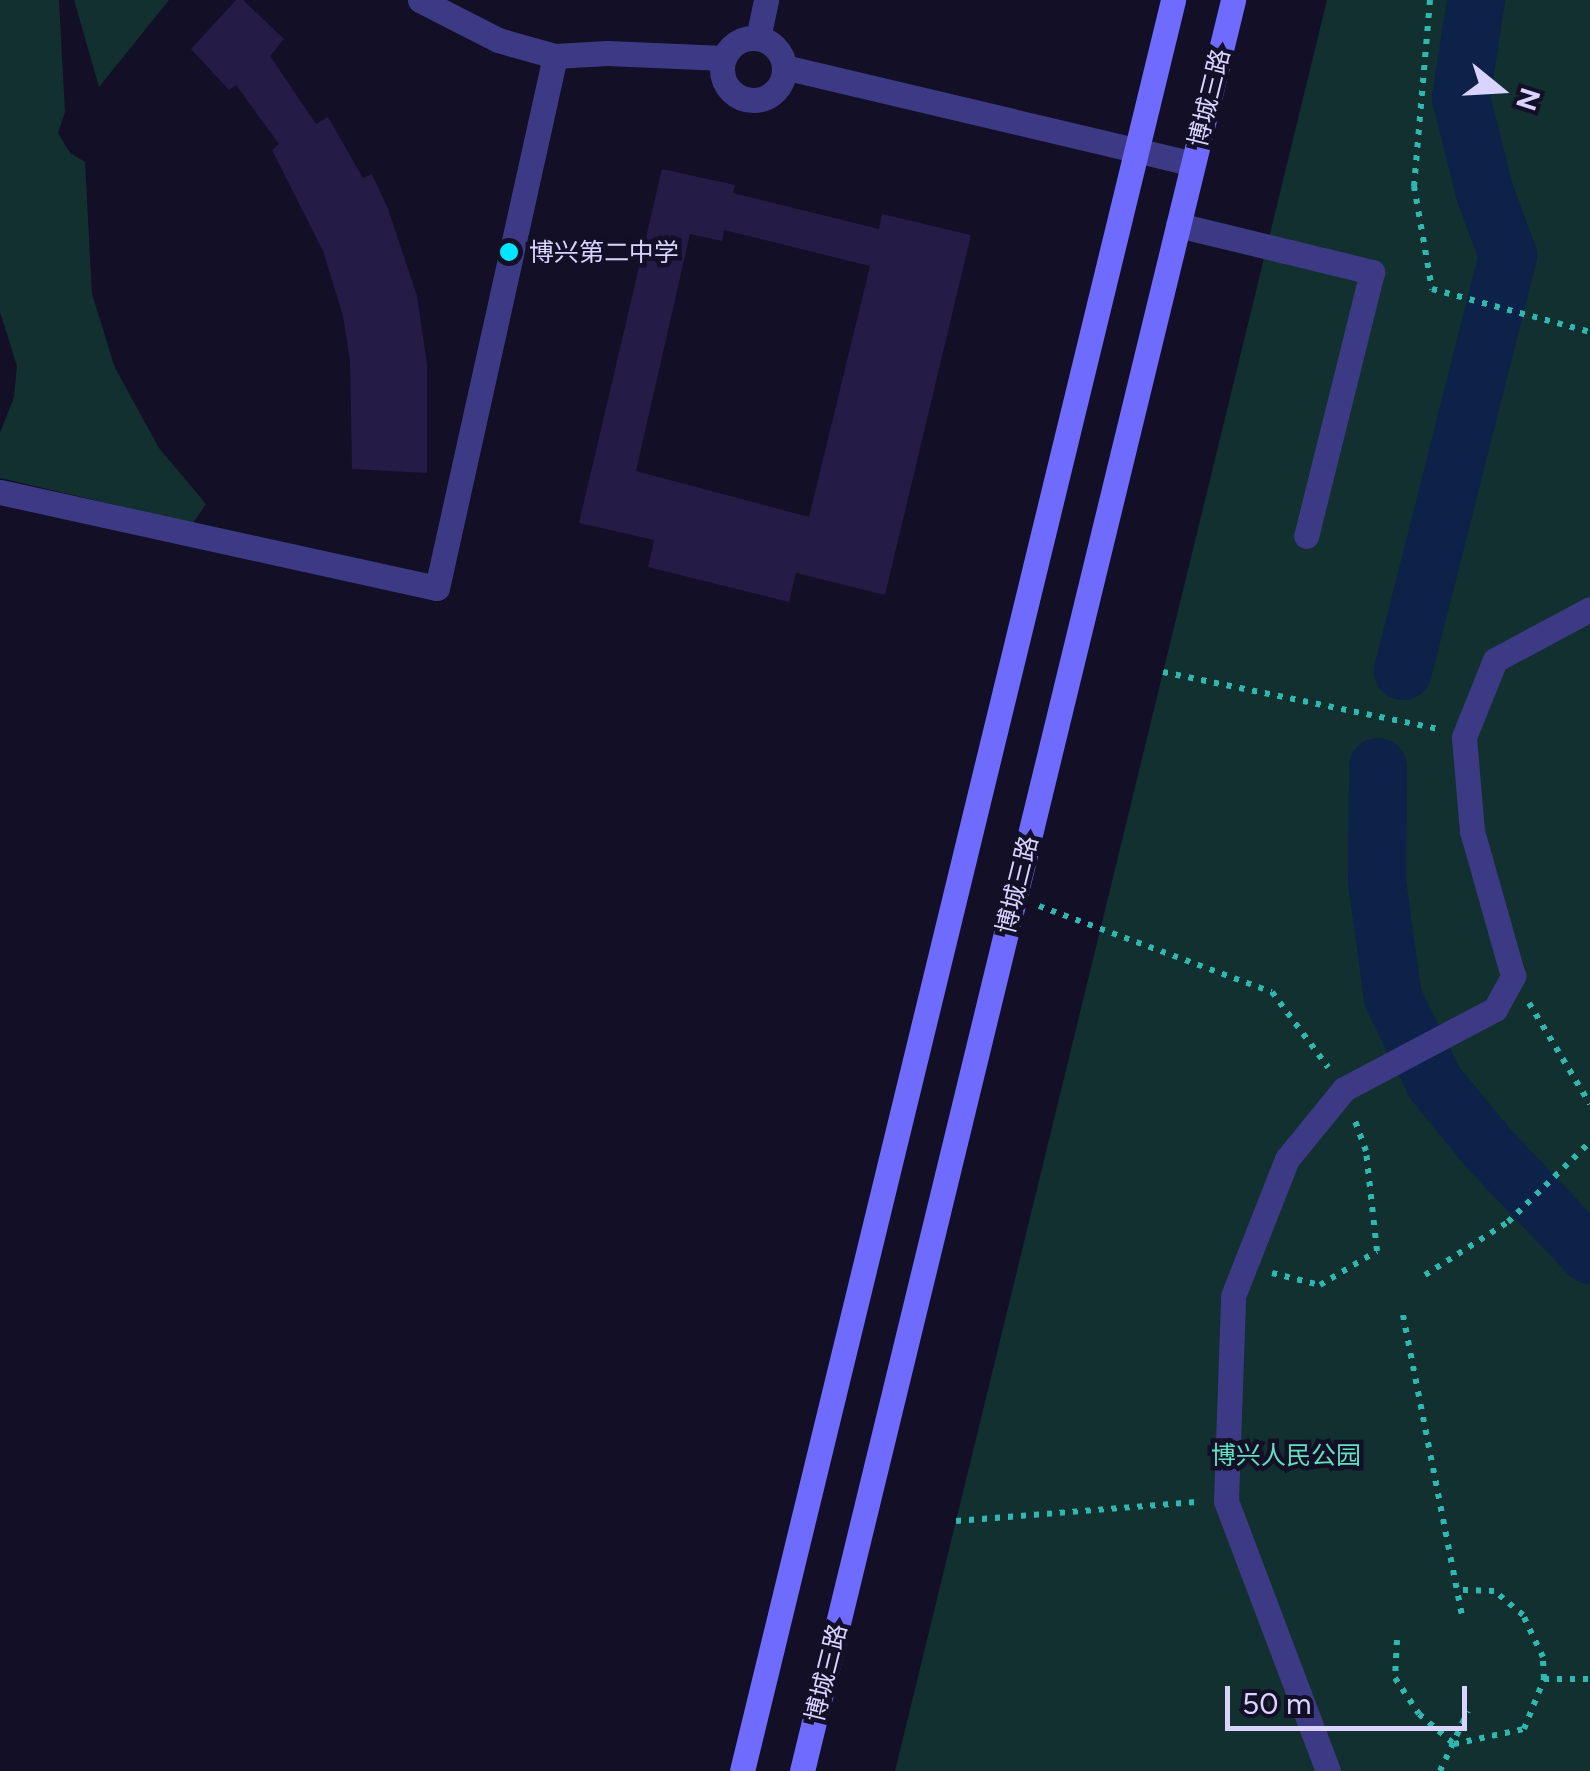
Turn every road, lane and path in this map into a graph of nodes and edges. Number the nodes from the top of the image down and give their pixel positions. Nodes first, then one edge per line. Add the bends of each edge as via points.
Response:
1 (420, 0) edge
2 (766, 0) edge
3 (1172, 0) edge
4 (1233, 0) edge
5 (1430, 0) edge
6 (758, 38) junction
7 (556, 56) junction
8 (724, 58) junction
9 (784, 67) junction
10 (1136, 151) junction
11 (1193, 164) junction
12 (1178, 225) junction
13 (1590, 332) edge
14 (0, 492) edge
15 (1306, 536) dead end
16 (1590, 609) edge
17 (1163, 672) dead end
18 (1464, 737) junction
19 (1014, 897) junction
20 (1512, 976) junction
21 (1344, 1089) junction
22 (1590, 1104) edge
23 (1590, 1142) edge
24 (1244, 1266) junction
25 (1425, 1275) dead end
26 (1403, 1315) dead end
27 (1226, 1500) junction
28 (956, 1520) dead end
29 (1460, 1590) junction
30 (1463, 1620) dead end
31 (1397, 1640) dead end
32 (1590, 1678) edge
33 (1544, 1679) junction
34 (1468, 1711) dead end
35 (1454, 1744) junction
36 (742, 1771) edge
37 (802, 1771) edge
38 (1328, 1771) edge
39 (1440, 1771) edge

1 - 7 street via 498,40
2 - 6 street
3 - 10 main road
4 - 11 main road, 博城三路
5 - 13 path via 1414,186 1432,289
6 - 8 street via 743,40
6 - 9 street via 776,48
7 - 8 street
7 - 14 street via 437,588
8 - 9 street via 726,84 752,99 772,94
9 - 10 street
10 - 11 street
10 - 36 main road
11 - 12 main road, 博城三路
12 - 15 street via 1372,272
12 - 19 main road, 博城三路
16 - 18 street via 1494,660
17 - 18 path
18 - 20 street via 1472,831
19 - 21 path via 1272,992
19 - 37 main road, 博城三路
20 - 21 street via 1494,1009
20 - 22 path
21 - 24 street via 1287,1159
21 - 24 path via 1366,1150 1377,1251 1320,1286
23 - 25 path via 1508,1222
24 - 27 street via 1233,1296
26 - 29 path
27 - 28 path
27 - 38 street
29 - 30 path
29 - 33 path via 1494,1591 1523,1615 1543,1657
31 - 35 path via 1395,1678 1419,1714
32 - 33 path
33 - 35 path via 1524,1729
34 - 35 path
35 - 39 path

